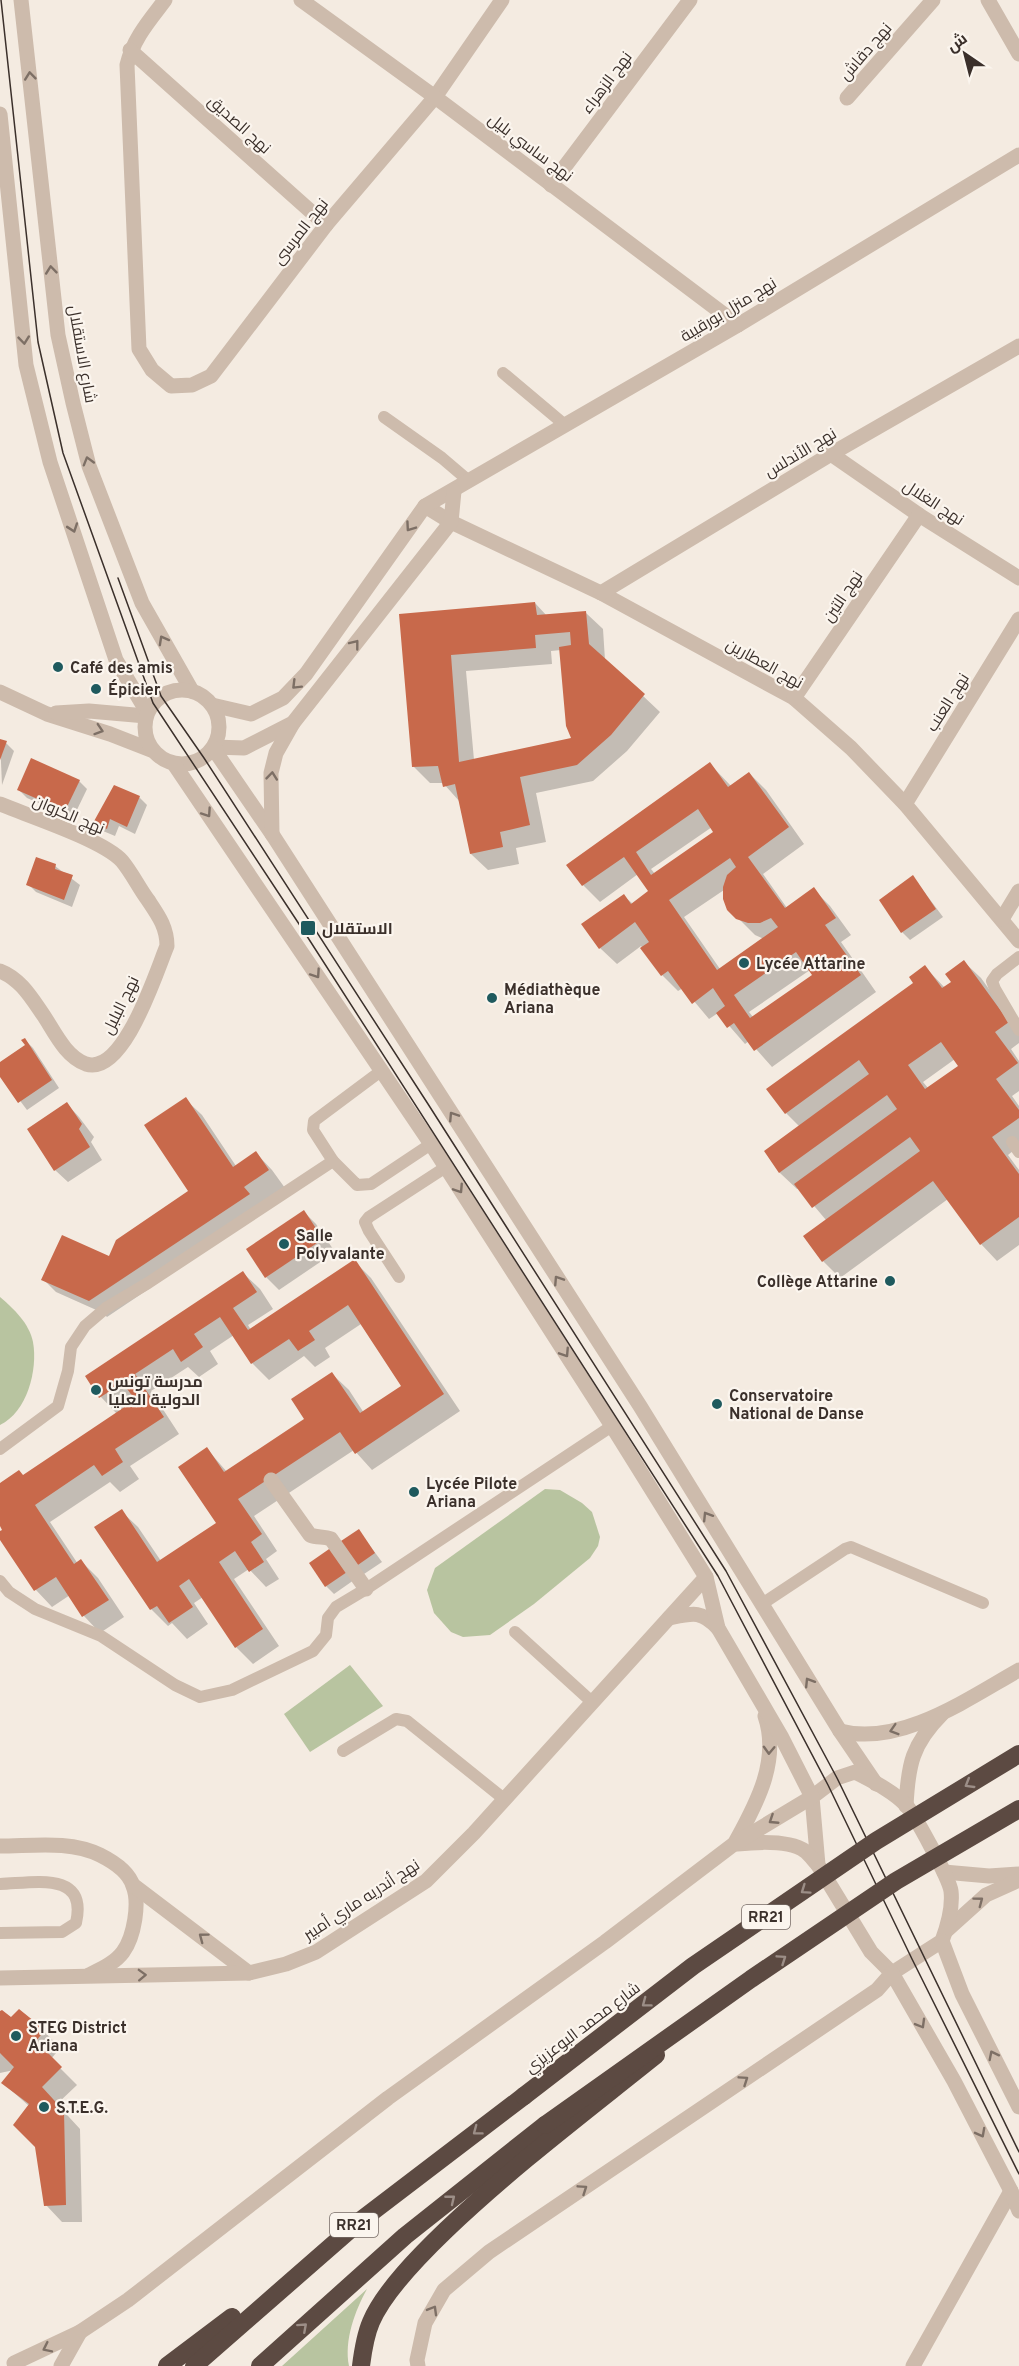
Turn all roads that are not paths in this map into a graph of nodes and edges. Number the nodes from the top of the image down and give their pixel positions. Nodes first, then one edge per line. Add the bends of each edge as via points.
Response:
1 (21, 0) edge
2 (165, 0) edge
3 (301, 0) edge
4 (502, 0) edge
5 (690, 0) edge
6 (933, 0) edge
7 (988, 0) edge
8 (130, 50) junction
9 (1019, 54) edge
10 (435, 97) junction
11 (848, 98) dead end
12 (0, 114) edge
13 (1019, 155) edge
14 (4, 184) edge
15 (551, 185) junction
16 (326, 225) junction
17 (738, 325) junction
18 (1019, 346) edge
19 (502, 373) dead end
20 (384, 417) dead end
21 (565, 425) junction
22 (831, 454) junction
23 (469, 481) junction
24 (454, 491) junction
25 (425, 506) junction
26 (919, 514) junction
27 (451, 522) junction
28 (1019, 578) edge
29 (601, 593) junction
30 (1019, 619) edge
31 (192, 691) junction
32 (0, 692) edge
33 (794, 698) junction
34 (212, 705) junction
35 (46, 714) junction
36 (147, 714) junction
37 (293, 723) junction
38 (214, 747) junction
39 (151, 750) junction
40 (174, 764) junction
41 (0, 804) edge
42 (904, 804) junction
43 (272, 834) junction
44 (122, 862) joint
45 (1019, 891) edge
46 (1002, 920) junction
47 (1019, 941) edge
48 (1019, 957) edge
49 (0, 971) edge
50 (1019, 1030) edge
51 (381, 1071) junction
52 (430, 1144) junction
53 (333, 1161) junction
54 (446, 1167) junction
55 (399, 1277) dead end
56 (612, 1426) junction
57 (0, 1449) edge
58 (271, 1480) dead end
59 (706, 1576) junction
60 (0, 1581) edge
61 (366, 1589) junction
62 (983, 1603) dead end
63 (762, 1604) junction
64 (669, 1618) junction
65 (718, 1628) junction
66 (515, 1632) dead end
67 (1019, 1670) edge
68 (757, 1694) junction
69 (592, 1702) junction
70 (946, 1711) junction
71 (840, 1731) junction
72 (343, 1751) dead end
73 (1019, 1754) edge
74 (876, 1784) junction
75 (812, 1797) junction
76 (504, 1799) junction
77 (906, 1806) junction
78 (1019, 1809) edge
79 (735, 1844) junction
80 (0, 1846) edge
81 (818, 1865) junction
82 (944, 1872) junction
83 (1019, 1874) edge
84 (1019, 1880) edge
85 (0, 1884) edge
86 (133, 1885) junction
87 (0, 1934) edge
88 (944, 1936) junction
89 (249, 1973) junction
90 (891, 1973) junction
91 (84, 1977) junction
92 (0, 1978) edge
93 (1019, 2107) edge
94 (552, 2128) junction
95 (1011, 2191) junction
96 (1019, 2211) edge
97 (360, 2220) junction
98 (80, 2332) junction
99 (11, 2365) edge
100 (34, 2366) edge
101 (61, 2366) edge
102 (167, 2366) edge
103 (194, 2366) edge
104 (260, 2366) edge
105 (361, 2366) edge
106 (418, 2366) edge
107 (913, 2366) edge

31 -> 1 street, شارع الاستقلال via 142,603 89,466 72,402 58,335
2 - 8 street
3 - 10 street, نهج ساسي بليل
4 - 10 street, نهج المرسى
5 - 15 street, نهج الزهراء
6 - 11 street, نهج دقاش
7 - 9 street
8 - 16 street, نهج الصديق
8 - 16 street, نهج المرسى via 139,350 152,370 171,386 192,385 211,376
10 - 15 street, نهج ساسي بليل
10 - 16 street, نهج المرسى
12 - 14 street
13 - 17 street, نهج منزل بورقيبة
14 -> 36 street via 26,365 50,462 116,660
15 - 17 street, نهج ساسي بليل
17 - 21 street, نهج منزل بورقيبة
18 - 22 street, نهج الأندلس
19 - 21 lane
20 - 23 lane
21 - 23 street, نهج منزل بورقيبة
22 - 26 street, نهج الغلال
22 - 29 street, نهج الأندلس
23 - 24 street, نهج منزل بورقيبة
24 - 25 street, نهج منزل بورقيبة
24 - 27 street
25 - 27 street, نهج العطارين
25 -> 34 street via 306,674 283,698 251,714
26 - 28 street, نهج الغلال
26 - 33 street, نهج التين
27 - 29 street, نهج العطارين
37 -> 27 street
29 - 33 street, نهج العطارين
30 - 42 street, نهج العنب
31 - 34 street
31 - 36 street via 161,696
32 - 35 street
33 - 42 street, نهج العطارين via 852,748
34 - 38 street via 219,726
35 - 36 street
35 -> 39 street
36 - 39 street via 145,734
37 - 38 street via 244,748
43 -> 37 street via 271,773 276,753
38 - 40 street via 194,763
38 - 43 street
39 - 40 street
40 -> 51 street
41 - 44 street, نهج الكروان via 96,844
42 - 46 street, نهج العطارين
63 -> 43 street via 640,1406
44 - 49 street, نهج البلبل via 162,921 167,946 134,1023 109,1059 96,1065 76,1058 21,984
45 - 46 street
46 - 47 street, نهج العطارين
48 - 50 lane via 992,981
51 - 52 street
51 - 53 lane via 314,1121 313,1130
52 - 53 lane via 371,1184 357,1185
52 - 54 street
53 - 57 lane via 85,1326 71,1347 57,1406
54 - 55 lane via 365,1222
54 -> 56 street
56 - 59 street
56 - 61 lane
58 - 61 street via 310,1536 331,1539
59 - 64 street, نهج أندريه ماري أمبير
59 - 65 street
60 - 61 lane via 35,1609 101,1636 175,1685 200,1696 232,1690 313,1651 326,1635 328,1618 336,1607
62 - 63 lane via 852,1547
71 -> 63 street
64 - 65 street via 692,1613 706,1616
64 - 69 street, نهج أندريه ماري أمبير
65 - 68 street
66 - 69 lane
67 - 70 street
68 - 75 street
68 -> 79 street via 768,1726 770,1751 766,1778 754,1810
69 - 76 street, نهج أندريه ماري أمبير
70 -> 71 street via 875,1735 857,1736
70 - 77 street via 915,1751 908,1772
71 - 74 street
72 - 76 lane via 396,1719 407,1721
73 -> 97 highway, شارع محمد البوعزيزي / RR21, bridge via 876,1841 693,1966
74 - 75 street via 855,1772 837,1778
74 - 77 street
75 -> 79 street
75 - 81 street
76 - 89 street, نهج أندريه ماري أمبير via 426,1881 316,1952
77 - 82 street
94 -> 78 highway, RR21, bridge via 751,1979 896,1881
79 - 81 street via 781,1844 804,1850
79 - 98 street via 388,2098 199,2248
80 - 86 street via 80,1849 119,1868
81 - 90 street via 871,1952
82 - 83 street
82 - 88 street via 951,1890 951,1905
88 -> 84 street via 986,1895
85 - 87 lane via 58,1882 72,1890 79,1908 76,1923 62,1932
89 -> 86 street
86 - 91 street via 136,1911 124,1952
88 - 90 street
93 -> 88 street via 962,1994
91 -> 89 street, نهج أندريه ماري أمبير
90 -> 95 street via 954,2081
106 -> 90 street via 425,2323 444,2290 489,2252 877,1990
91 - 92 street, نهج أندريه ماري أمبير
104 -> 94 highway, RR21 via 405,2236
94 - 105 highway via 400,2279 372,2320 363,2344
95 - 96 street
95 - 107 street
97 - 102 highway
97 - 103 highway, شارع محمد البوعزيزي / RR21
98 -> 99 street
98 - 101 street
99 - 100 street

